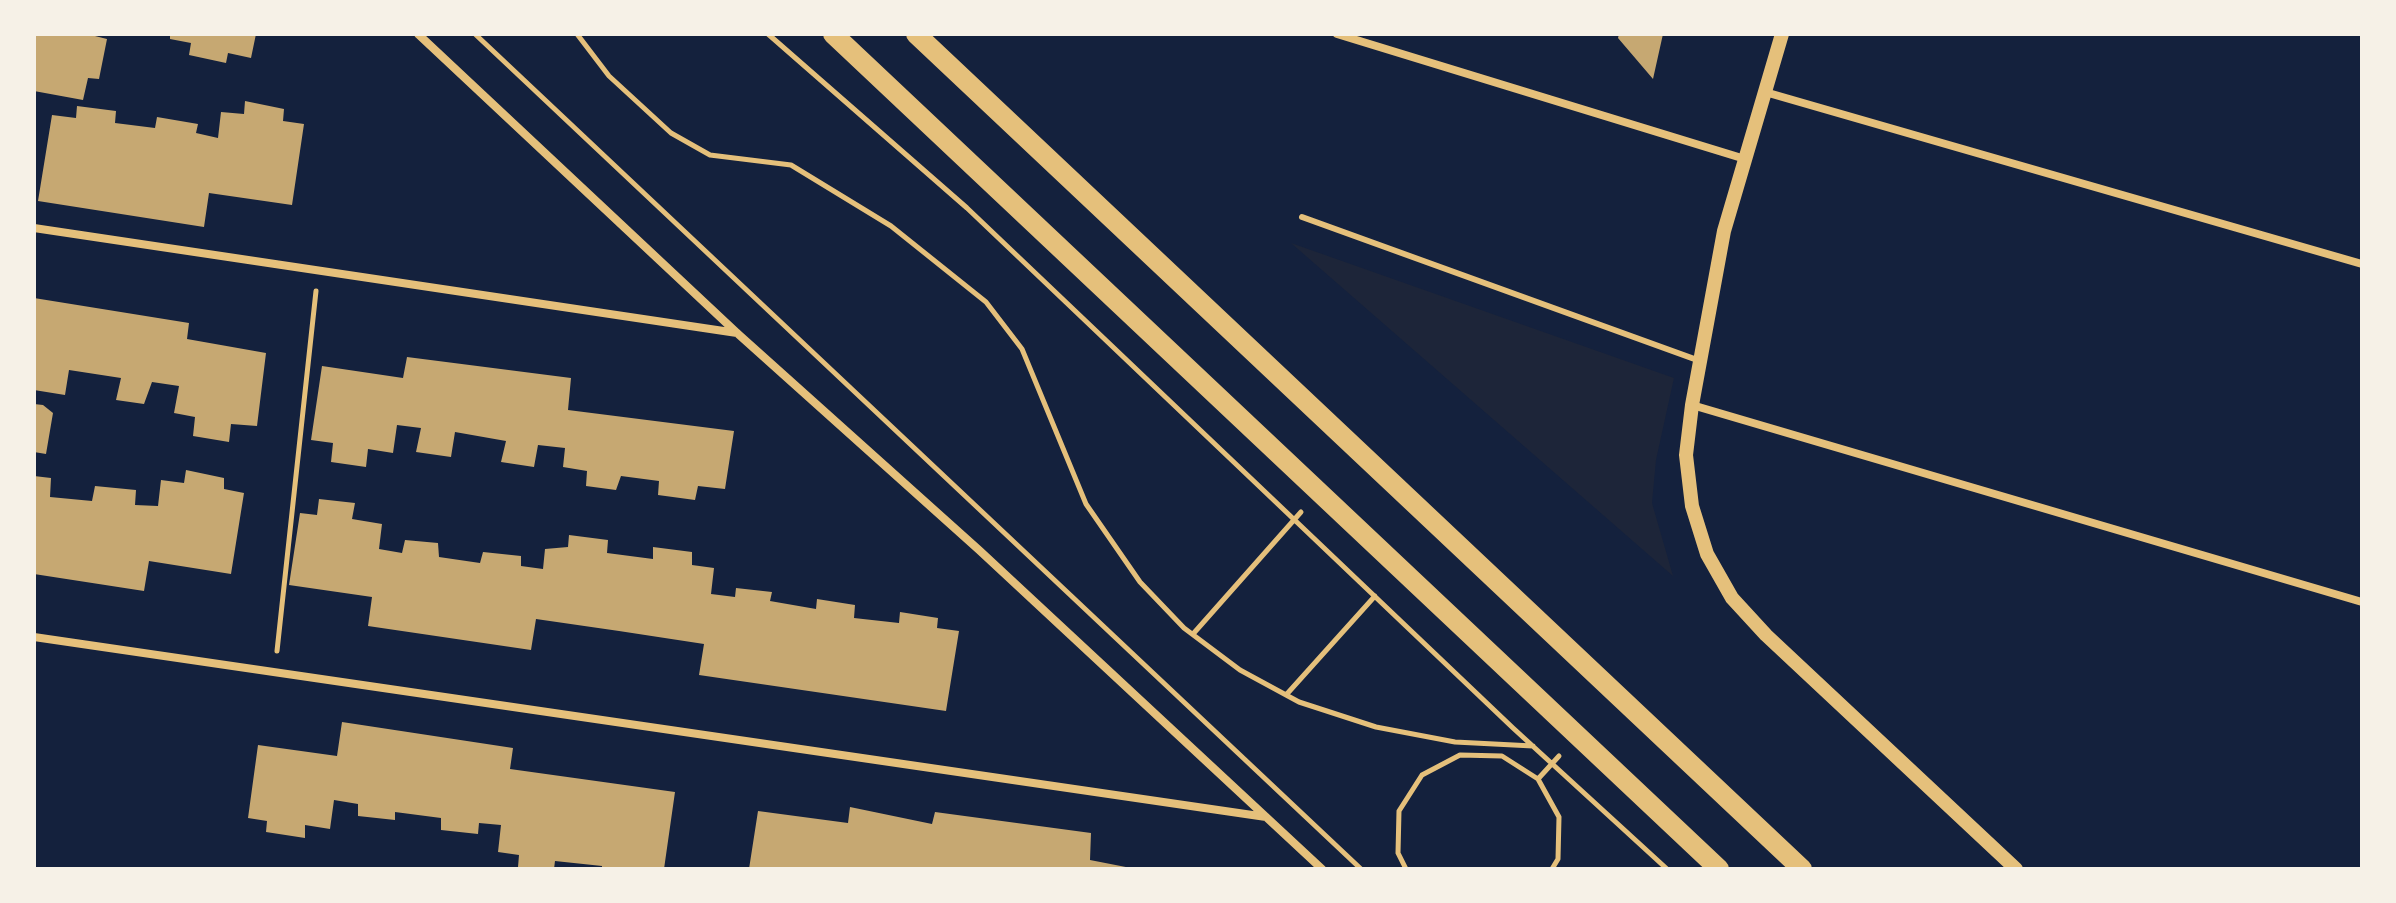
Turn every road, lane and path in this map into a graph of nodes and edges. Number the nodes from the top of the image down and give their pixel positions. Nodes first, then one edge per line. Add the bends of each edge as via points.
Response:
1 (418, 34) edge
2 (475, 34) edge
3 (577, 34) edge
4 (768, 34) edge
5 (833, 34) edge
6 (916, 34) edge
7 (1337, 34) edge
8 (1782, 34) edge
9 (1765, 92) junction
10 (1745, 159) junction
11 (1302, 217) dead end
12 (34, 228) edge
13 (2362, 264) edge
14 (318, 270) junction
15 (737, 333) junction
16 (1700, 361) junction
17 (1692, 405) junction
18 (1319, 492) junction
19 (1294, 520) junction
20 (1375, 596) junction
21 (2362, 602) edge
22 (1193, 634) junction
23 (34, 637) edge
24 (275, 672) junction
25 (1286, 695) junction
26 (1455, 742) junction
27 (1533, 746) junction
28 (1460, 755) junction
29 (1266, 817) junction
30 (1322, 869) edge
31 (1361, 869) edge
32 (1406, 869) edge
33 (1552, 869) edge
34 (1667, 869) edge
35 (1719, 869) edge
36 (1802, 869) edge
37 (2016, 869) edge

1 - 15 street
2 - 31 path
3 - 22 path via 609,76 671,133 710,155 791,165 891,226 986,302 1022,349 1086,504 1140,582
4 - 19 path via 967,208
5 - 18 main road
6 - 36 main road
7 - 10 street
8 - 9 street
9 - 10 street
9 - 13 street
10 - 16 street via 1724,231
11 - 16 lane
12 - 14 street
14 - 15 street
14 - 24 path
15 - 29 street
16 - 17 street
17 - 21 street
17 - 37 street via 1686,455 1692,506 1707,554 1732,598
18 - 19 path
18 - 35 main road
19 - 20 path
19 - 22 path
20 - 25 path
20 - 27 path
22 - 25 path via 1240,670
23 - 24 street
24 - 29 street
25 - 26 path via 1376,727
26 - 27 path
26 - 28 path
27 - 34 path
28 - 32 path via 1422,775 1399,811 1398,853
28 - 33 path via 1502,756 1538,779 1559,817 1558,859
29 - 30 street

